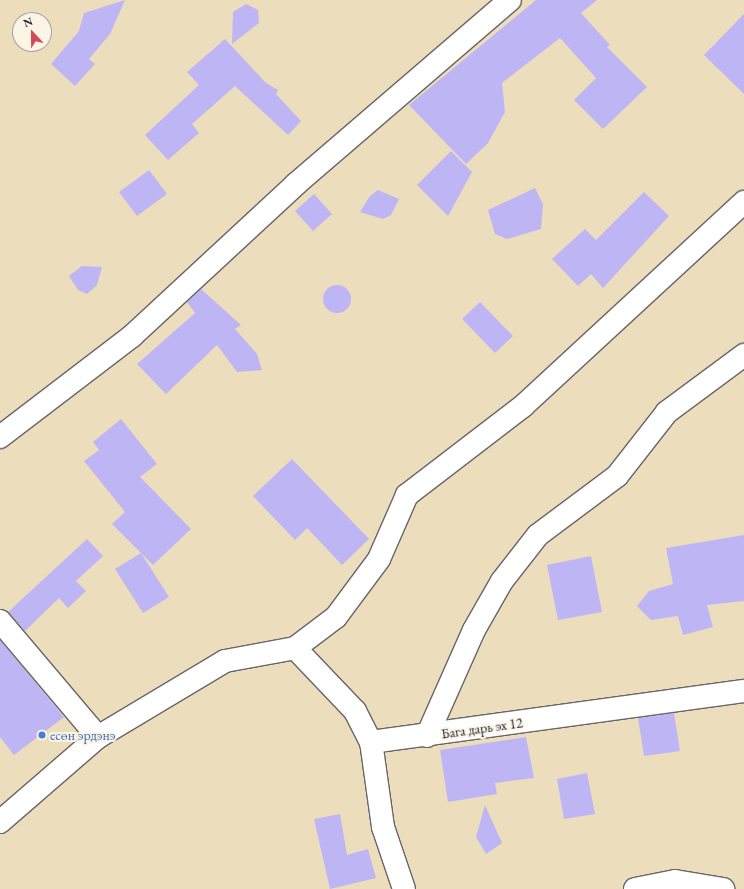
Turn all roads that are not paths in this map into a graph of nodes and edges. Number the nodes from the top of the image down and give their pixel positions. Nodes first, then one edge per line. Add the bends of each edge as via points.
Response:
1 (510, 0) edge
2 (744, 202) edge
3 (744, 355) edge
4 (0, 437) edge
5 (0, 621) edge
6 (295, 648) junction
7 (744, 691) edge
8 (427, 736) junction
9 (98, 737) junction
10 (371, 742) junction
11 (0, 822) edge
12 (404, 889) edge
13 (635, 889) edge
14 (723, 889) edge

1 - 4 street via 296,184 132,336
2 - 6 street via 523,406 407,495 374,565 336,617
3 - 8 street via 667,412 617,476 538,535 502,581 474,630
5 - 9 street
6 - 9 street via 225,661
6 - 10 street via 355,711
7 - 8 street, Бага дарь эх 12
8 - 10 street, Бага дарь эх 12
9 - 11 street
10 - 12 street via 383,828
13 - 14 street via 675,881

